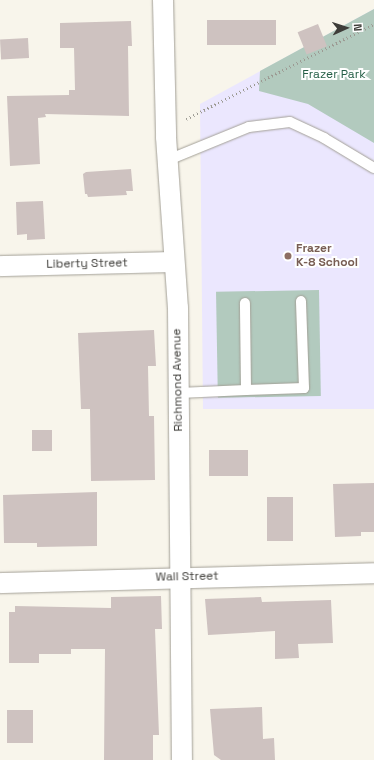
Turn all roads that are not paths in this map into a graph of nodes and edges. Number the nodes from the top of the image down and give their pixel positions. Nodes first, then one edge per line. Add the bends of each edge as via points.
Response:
1 (163, 0) edge
2 (168, 160) junction
3 (374, 168) edge
4 (174, 262) junction
5 (0, 266) edge
6 (301, 301) dead end
7 (245, 303) dead end
8 (246, 390) junction
9 (179, 393) junction
10 (374, 573) edge
11 (180, 578) junction
12 (0, 583) edge
13 (182, 760) edge

1 - 2 street, Richmond Avenue
2 - 3 lane via 249,127 290,122 324,138
2 - 4 street, Richmond Avenue
4 - 5 street, Liberty Street
4 - 9 street, Richmond Avenue
6 - 8 lane via 304,388
7 - 8 lane
8 - 9 lane
9 - 11 street, Richmond Avenue
10 - 11 street, Wall Street
11 - 12 street, Wall Street
11 - 13 street, Richmond Avenue

